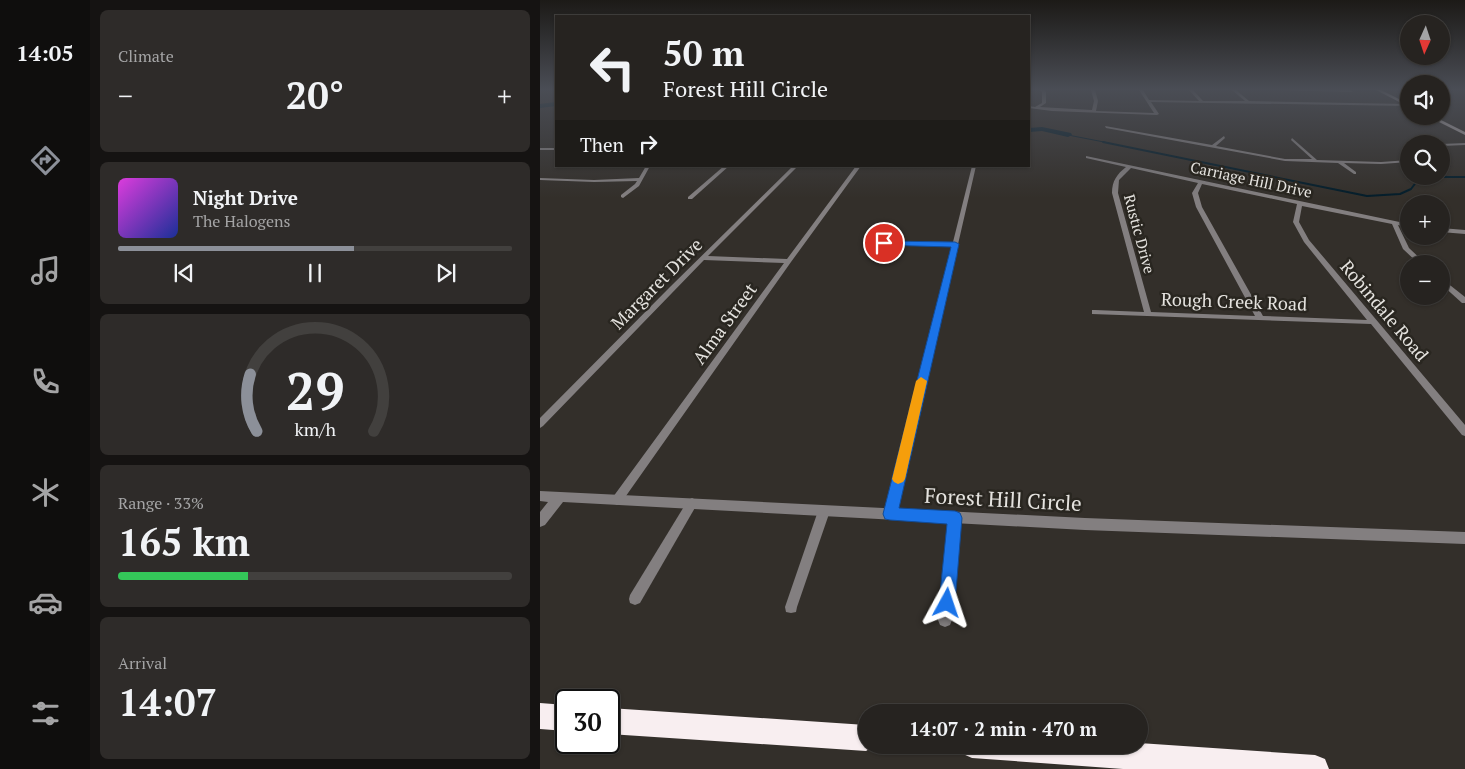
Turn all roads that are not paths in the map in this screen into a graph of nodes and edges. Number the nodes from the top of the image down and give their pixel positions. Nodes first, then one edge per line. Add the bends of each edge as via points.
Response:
1 (1449, 126) edge
2 (1106, 127) dead end
3 (1465, 134) edge
4 (1224, 137) dead end
5 (1292, 138) dead end
6 (1465, 144) edge
7 (1450, 145) edge
8 (1212, 147) junction
9 (555, 149) edge
10 (540, 150) edge
11 (1088, 156) dead end
12 (1317, 162) junction
13 (1340, 162) junction
14 (1400, 162) edge
15 (1130, 166) junction
16 (647, 167) edge
17 (726, 167) edge
18 (795, 167) edge
19 (858, 167) edge
20 (974, 167) edge
21 (1354, 173) dead end
22 (540, 179) edge
23 (641, 179) junction
24 (1201, 182) junction
25 (623, 196) dead end
26 (690, 198) dead end
27 (1300, 204) junction
28 (1394, 223) junction
29 (1400, 224) edge
30 (1450, 231) edge
31 (1465, 232) edge
32 (884, 243) dead end
33 (955, 244) junction
34 (1413, 255) edge
35 (703, 258) junction
36 (788, 261) junction
37 (1450, 288) edge
38 (1465, 301) edge
39 (1095, 312) dead end
40 (1148, 314) junction
41 (1260, 318) junction
42 (1373, 322) junction
43 (540, 424) edge
44 (1465, 432) edge
45 (540, 496) edge
46 (560, 497) junction
47 (617, 500) junction
48 (692, 504) junction
49 (824, 510) junction
50 (890, 514) junction
51 (955, 518) junction
52 (540, 521) edge
53 (1465, 538) edge
54 (635, 599) dead end
55 (790, 607) dead end
56 (946, 620) dead end
57 (540, 716) edge
58 (555, 717) edge
59 (620, 722) edge
60 (858, 737) edge
61 (1101, 754) edge
62 (1315, 769) edge

1 - 3 main road
2 - 8 street
4 - 8 street
5 - 12 street
6 - 7 street
8 - 12 street via 1277,159
9 - 10 street
11 - 15 street, Carriage Hill Drive
12 - 13 street
13 - 14 street
13 - 21 street
15 - 24 street, Carriage Hill Drive
15 - 40 street, Rustic Drive via 1114,182 1115,193
16 - 23 street
17 - 26 street
18 - 35 street, Margaret Drive
19 - 36 street, Alma Street
20 - 33 street
22 - 23 street
23 - 25 street
24 - 27 street, Carriage Hill Drive
24 - 41 street via 1194,193 1199,207
27 - 28 street, Carriage Hill Drive
27 - 42 street, Robindale Road via 1296,216 1300,230
28 - 29 street, Carriage Hill Drive
28 - 34 street via 1406,249
30 - 31 street
32 - 33 street
33 - 50 street
35 - 36 street
35 - 43 street, Margaret Drive
36 - 47 street, Alma Street
37 - 38 street
39 - 40 street, Rough Creek Road
40 - 41 street, Rough Creek Road
41 - 42 street, Rough Creek Road
42 - 44 street, Robindale Road
45 - 46 street, Forest Hill Circle
46 - 47 street, Forest Hill Circle
46 - 52 street
47 - 48 street, Forest Hill Circle
48 - 49 street, Forest Hill Circle
48 - 54 street
49 - 50 street, Forest Hill Circle
49 - 55 street
50 - 51 street, Forest Hill Circle
51 - 53 street, Forest Hill Circle
51 - 56 street
57 - 58 highway
59 - 60 highway
61 - 62 highway

